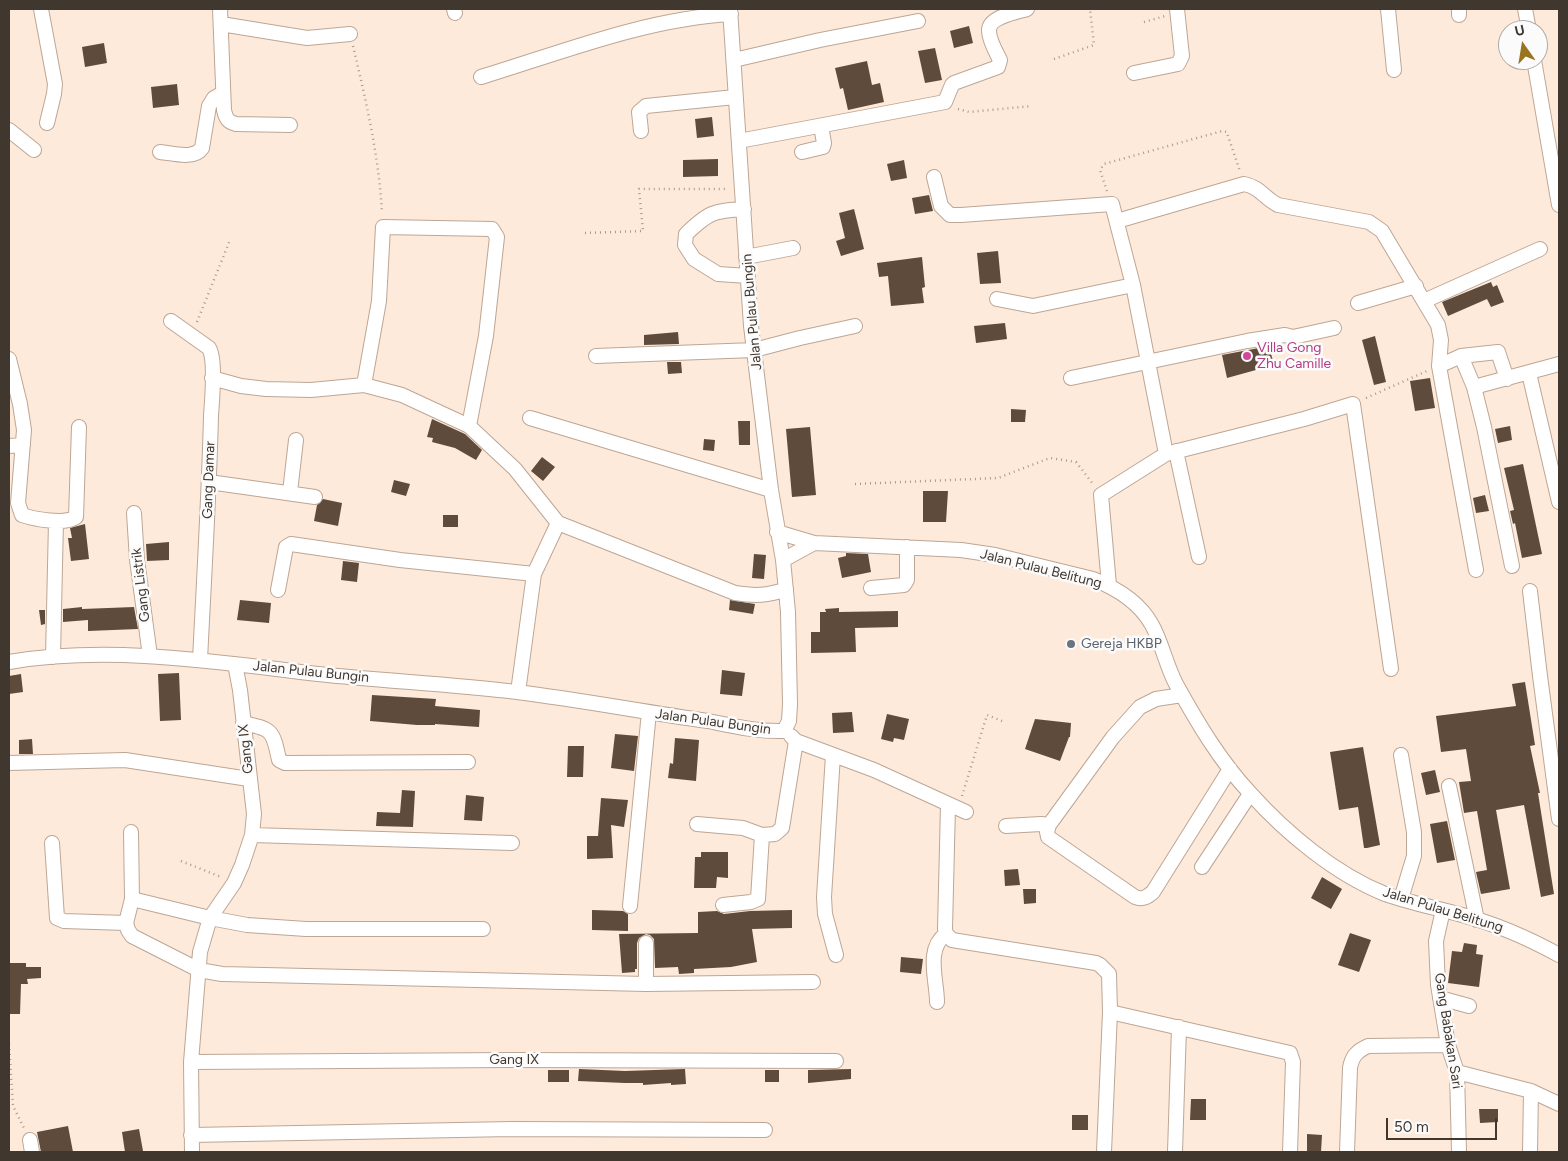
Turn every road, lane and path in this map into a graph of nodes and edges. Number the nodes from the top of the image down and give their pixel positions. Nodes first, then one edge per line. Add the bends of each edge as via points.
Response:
1 (41, 9) edge
2 (220, 9) edge
3 (1027, 9) edge
4 (1090, 9) edge
5 (1388, 9) edge
6 (730, 11) edge
7 (1178, 11) edge
8 (918, 20) dead end
9 (1144, 22) dead end
10 (220, 24) junction
11 (350, 34) joint
12 (1054, 58) dead end
13 (734, 60) junction
14 (1394, 70) dead end
15 (1536, 70) edge
16 (1134, 73) dead end
17 (481, 77) dead end
18 (223, 93) junction
19 (736, 97) junction
20 (945, 102) junction
21 (1032, 106) dead end
22 (47, 122) dead end
23 (290, 125) dead end
24 (820, 126) junction
25 (9, 130) edge
26 (641, 130) dead end
27 (739, 141) junction
28 (34, 150) dead end
29 (160, 152) dead end
30 (802, 152) dead end
31 (934, 177) dead end
32 (1244, 184) junction
33 (742, 189) junction
34 (1112, 204) junction
35 (1559, 205) edge
36 (744, 209) junction
37 (1117, 221) junction
38 (383, 227) junction
39 (585, 233) dead end
40 (230, 240) dead end
41 (793, 248) dead end
42 (1540, 249) dead end
43 (746, 257) junction
44 (748, 276) junction
45 (1133, 285) junction
46 (1416, 286) junction
47 (997, 299) dead end
48 (1424, 301) junction
49 (1358, 303) dead end
50 (171, 321) dead end
51 (855, 326) dead end
52 (1334, 328) dead end
53 (192, 335) junction
54 (754, 350) junction
55 (596, 356) dead end
56 (1461, 356) junction
57 (9, 359) edge
58 (1147, 362) junction
59 (1559, 364) edge
60 (1438, 366) junction
61 (1529, 373) junction
62 (212, 378) junction
63 (1071, 378) dead end
64 (1507, 379) junction
65 (364, 386) junction
66 (1474, 387) junction
67 (1353, 404) junction
68 (530, 418) dead end
69 (469, 426) junction
70 (79, 427) dead end
71 (296, 440) dead end
72 (16, 445) edge
73 (1171, 452) junction
74 (209, 482) junction
75 (855, 484) dead end
76 (771, 490) junction
77 (290, 492) junction
78 (1102, 495) junction
79 (315, 497) dead end
80 (1559, 502) edge
81 (134, 513) dead end
82 (56, 521) junction
83 (558, 523) junction
84 (777, 532) junction
85 (814, 543) junction
86 (1200, 557) dead end
87 (783, 560) junction
88 (907, 561) junction
89 (1512, 566) dead end
90 (1476, 570) dead end
91 (534, 574) junction
92 (1109, 585) junction
93 (871, 588) dead end
94 (278, 590) dead end
95 (1530, 591) dead end
96 (786, 592) junction
97 (53, 656) junction
98 (150, 656) junction
99 (200, 660) junction
100 (9, 662) edge
101 (235, 664) junction
102 (1391, 669) dead end
103 (518, 692) junction
104 (1182, 695) junction
105 (649, 712) junction
106 (1002, 721) dead end
107 (243, 723) junction
108 (784, 731) junction
109 (796, 741) junction
110 (1401, 755) dead end
111 (832, 756) junction
112 (468, 762) dead end
113 (9, 763) edge
114 (1230, 769) junction
115 (249, 779) junction
116 (1449, 786) dead end
117 (1250, 794) junction
118 (957, 809) junction
119 (1559, 819) edge
120 (697, 824) dead end
121 (1049, 825) junction
122 (1006, 826) dead end
123 (131, 832) dead end
124 (252, 835) junction
125 (762, 835) junction
126 (52, 843) dead end
127 (512, 843) dead end
128 (181, 861) dead end
129 (1202, 867) dead end
130 (234, 883) junction
131 (132, 899) junction
132 (1402, 899) junction
133 (723, 905) dead end
134 (630, 906) dead end
135 (1442, 916) junction
136 (210, 918) junction
137 (1477, 920) junction
138 (126, 923) junction
139 (483, 929) dead end
140 (946, 934) junction
141 (646, 943) dead end
142 (1559, 955) edge
143 (836, 956) dead end
144 (199, 970) junction
145 (813, 982) dead end
146 (646, 984) junction
147 (1440, 998) junction
148 (937, 1002) dead end
149 (1469, 1006) dead end
150 (1110, 1012) junction
151 (1179, 1027) junction
152 (9, 1044) edge
153 (1448, 1045) junction
154 (836, 1061) dead end
155 (191, 1062) junction
156 (1457, 1072) junction
157 (1531, 1091) junction
158 (1559, 1104) edge
159 (765, 1130) dead end
160 (191, 1135) junction
161 (31, 1146) edge
162 (192, 1152) edge
163 (1104, 1152) edge
164 (1175, 1152) edge
165 (1290, 1152) edge
166 (1347, 1152) edge
167 (1459, 1152) edge
168 (1530, 1152) edge

1 - 22 street via 55,84
2 - 10 street
3 - 20 street via 993,21 988,32 1000,60 998,67 954,82
4 - 12 path via 1094,45
5 - 14 street
6 - 13 street, Jalan Pulau Bungin
6 - 17 street via 640,29
7 - 9 path
7 - 16 street via 1178,64
8 - 13 street
10 - 11 street via 307,38
10 - 18 street
11 - 38 path via 378,166
13 - 19 street, Jalan Pulau Bungin
15 - 35 street
18 - 23 street via 229,122
18 - 29 street via 209,106 199,152 194,155
19 - 26 street via 646,106 639,112
19 - 27 street, Jalan Pulau Bungin
20 - 21 path via 968,112
20 - 24 street
24 - 27 street
24 - 30 street via 823,147
25 - 28 street
27 - 33 street, Jalan Pulau Bungin
31 - 34 street via 941,206 950,215
32 - 34 path via 1227,132 1222,131 1104,164 1100,170
32 - 37 street
32 - 46 street via 1257,188 1278,205 1375,225 1382,230
33 - 36 street, Jalan Pulau Bungin
33 - 39 path via 639,189 644,231
34 - 37 street
36 - 43 street, Jalan Pulau Bungin
36 - 44 street via 720,210 704,217 686,234 685,245 694,259 718,274
37 - 45 street
38 - 65 street via 379,301
38 - 69 street via 488,228 495,232 486,336
40 - 53 path
41 - 43 street
42 - 48 street
43 - 44 street, Jalan Pulau Bungin
44 - 54 street, Jalan Pulau Bungin
45 - 47 street via 1033,306
45 - 58 street
46 - 48 street
46 - 49 street
48 - 60 street via 1441,333
50 - 53 street, Gang Damar
51 - 54 street
52 - 58 street
53 - 62 street, Gang Damar via 210,350
54 - 55 street
54 - 76 street, Jalan Pulau Bungin
56 - 60 street
56 - 64 street via 1498,352
56 - 66 street
57 - 72 street via 23,418
58 - 63 street
58 - 73 street
59 - 61 street
60 - 67 path
60 - 90 street
61 - 64 street
61 - 80 street
62 - 65 street via 266,389
62 - 74 street, Gang Damar
64 - 66 street
65 - 69 street via 402,396
66 - 89 street
67 - 73 street
67 - 102 street
68 - 76 street
69 - 83 street via 515,470
70 - 82 street via 77,515 72,520
71 - 77 street
72 - 82 street via 18,503 22,515
73 - 78 street
73 - 86 street
74 - 77 street
74 - 99 street, Gang Damar
75 - 78 path via 998,478 1050,458 1076,462
76 - 84 street, Jalan Pulau Bungin
77 - 79 street
78 - 92 street
81 - 98 street, Gang Listrik
82 - 97 street
83 - 91 street
83 - 96 street via 735,593 753,596
84 - 85 street, Jalan Pulau Belitung
84 - 87 street, Jalan Pulau Bungin
85 - 87 street
85 - 88 street, Jalan Pulau Belitung
87 - 96 street, Jalan Pulau Bungin
88 - 92 street, Jalan Pulau Belitung via 961,550 995,555
88 - 93 street via 904,585
91 - 94 street via 290,544 286,547
91 - 103 street
92 - 104 street, Jalan Pulau Belitung via 1147,617
95 - 119 street
96 - 108 street, Jalan Pulau Bungin via 790,704 789,721
97 - 98 street, Jalan Pulau Bungin
97 - 100 street, Jalan Pulau Bungin
98 - 99 street, Jalan Pulau Bungin
99 - 101 street, Jalan Pulau Bungin
101 - 103 street, Jalan Pulau Bungin
101 - 107 street, Gang IX
103 - 105 street, Jalan Pulau Bungin
104 - 114 street, Jalan Pulau Belitung
104 - 121 street via 1156,699 1140,706 1112,738
105 - 108 street, Jalan Pulau Bungin
105 - 134 street
106 - 118 path via 987,715
107 - 112 street via 264,727 271,733 279,760 285,763
107 - 115 street, Gang IX
108 - 109 street
109 - 111 street
109 - 125 street via 782,828 775,834
110 - 132 street via 1414,832 1414,856
111 - 118 street via 874,770
111 - 143 street via 824,897
113 - 115 street via 125,760
114 - 117 street, Jalan Pulau Belitung
114 - 121 street via 1153,892 1145,898 1135,896 1048,837
115 - 124 street, Gang IX via 254,814
116 - 137 street
117 - 129 street
117 - 132 street, Jalan Pulau Belitung via 1322,859 1376,889
118 - 140 street
120 - 125 street via 743,828
121 - 122 street
123 - 131 street
124 - 127 street
124 - 130 street, Gang IX
125 - 133 street via 758,899
126 - 138 street via 57,918
128 - 130 path
130 - 136 street, Gang IX
131 - 136 street
131 - 138 street
132 - 135 street, Jalan Pulau Belitung
135 - 137 street, Jalan Pulau Belitung
135 - 147 street, Gang Babakan Sari via 1436,941
136 - 139 street via 247,925 306,928
136 - 144 street, Gang IX via 200,952
137 - 142 street, Jalan Pulau Belitung
138 - 144 street via 132,936
140 - 148 street via 934,954
140 - 150 street via 952,940 1100,964 1109,974
141 - 146 street
144 - 146 street via 222,974
144 - 155 street, Gang IX
145 - 146 street
147 - 149 street
147 - 153 street, Gang Babakan Sari
150 - 151 street
150 - 163 street
151 - 164 street
151 - 165 street via 1290,1053 1293,1062
152 - 161 path via 13,1106
153 - 156 street, Gang Babakan Sari
153 - 166 street via 1368,1046 1354,1055 1350,1068
154 - 155 street, Gang IX
155 - 160 street, Gang IX
156 - 157 street
156 - 167 street, Gang Babakan Sari
157 - 158 street
157 - 168 street
159 - 160 street via 512,1129
160 - 162 street, Gang IX

